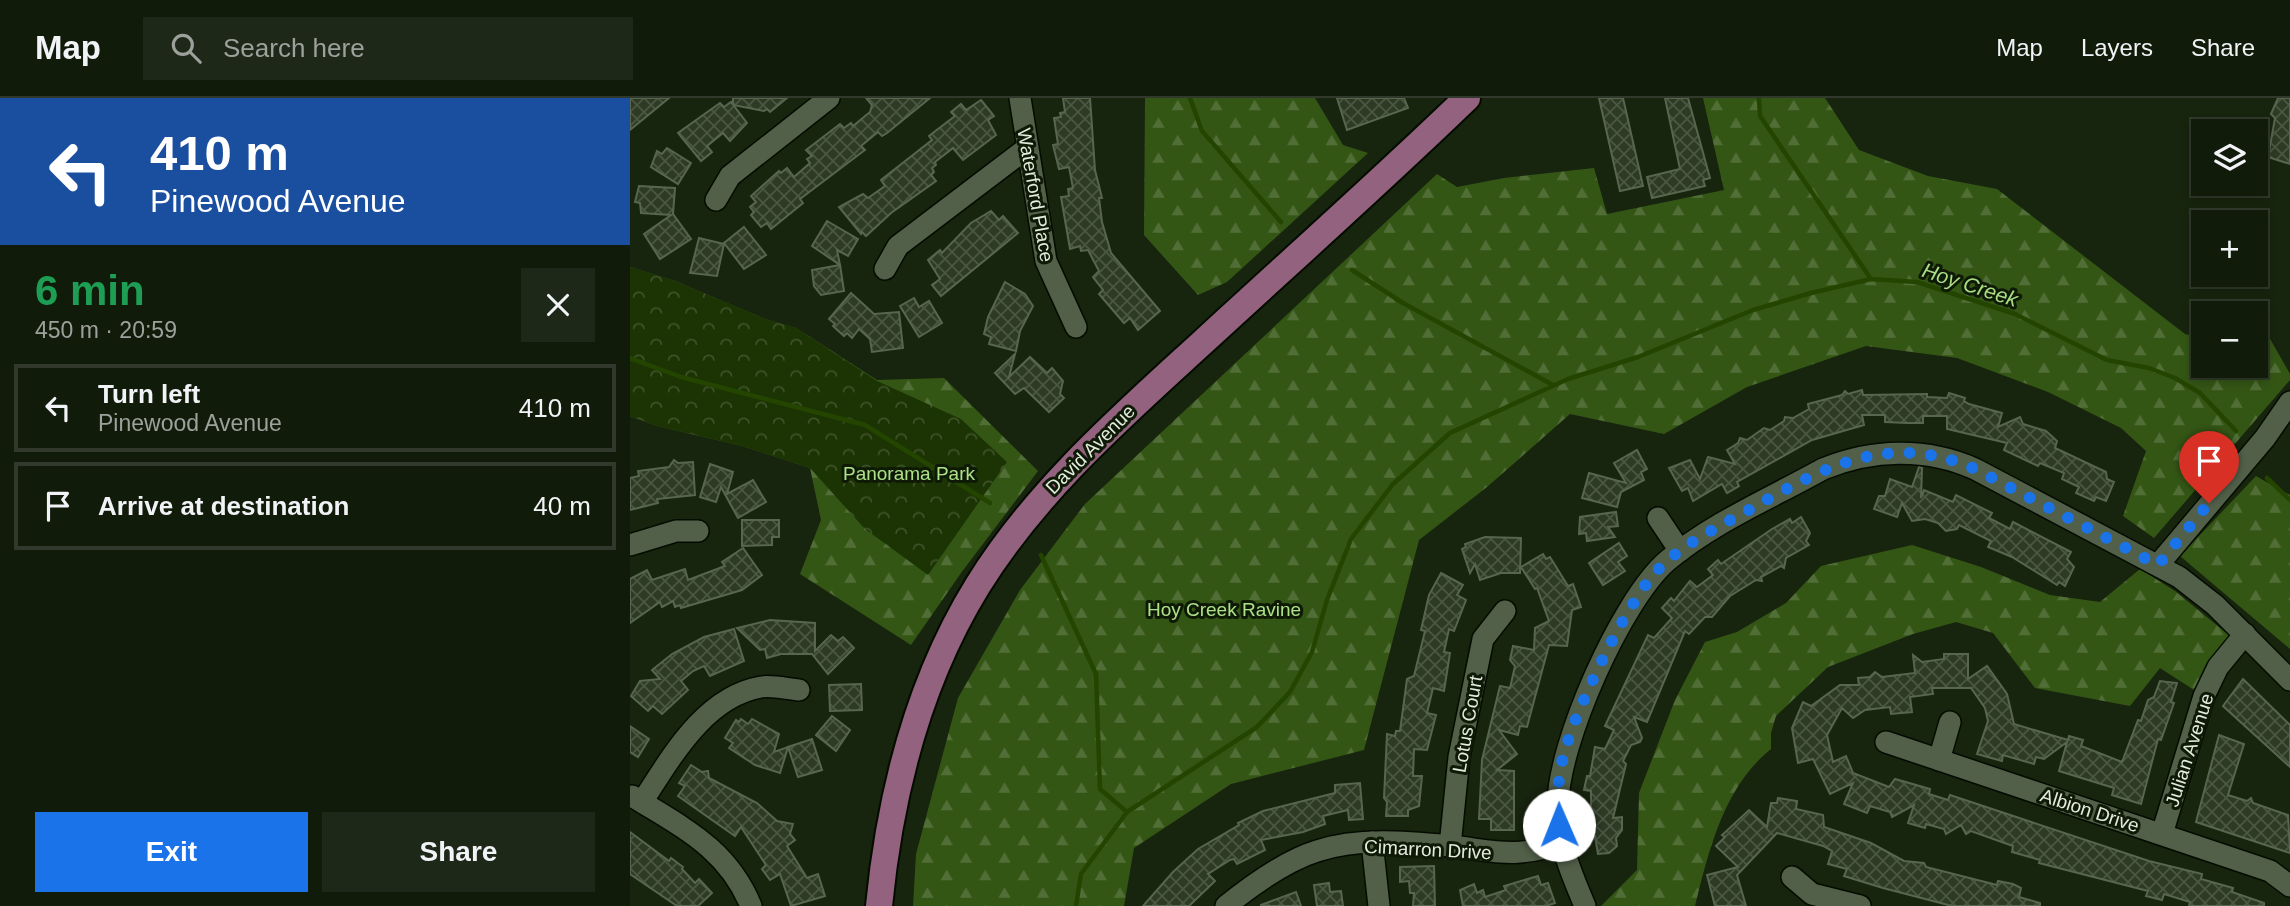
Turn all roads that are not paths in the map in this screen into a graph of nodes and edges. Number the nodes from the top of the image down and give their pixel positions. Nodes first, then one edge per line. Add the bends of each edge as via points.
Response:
1 (830, 98) edge
2 (1020, 98) edge
3 (1455, 102) edge
4 (1027, 148) junction
5 (716, 200) dead end
6 (885, 269) dead end
7 (1076, 327) dead end
8 (2290, 402) edge
9 (1658, 518) dead end
10 (698, 531) dead end
11 (630, 545) edge
12 (1680, 551) junction
13 (2158, 565) junction
14 (1505, 611) dead end
15 (2245, 634) junction
16 (2290, 680) edge
17 (799, 690) dead end
18 (1950, 722) dead end
19 (1886, 742) dead end
20 (1939, 760) junction
21 (636, 799) edge
22 (2162, 834) junction
23 (1372, 842) junction
24 (1561, 843) junction
25 (1450, 846) junction
26 (1792, 877) dead end
27 (2290, 887) edge
28 (751, 906) edge
29 (879, 906) edge
30 (1226, 906) edge
31 (1379, 906) edge
32 (1585, 906) edge
33 (1860, 906) edge

1 - 5 street via 730,176
2 - 4 street, Waterford Place
3 - 29 main road, David Avenue via 1076,458 1002,549 976,588 920,708 892,806
4 - 6 street via 898,246
4 - 7 street, Waterford Place via 1046,261
8 - 13 street
9 - 12 street
10 - 11 street via 676,531
12 - 13 street via 1822,469 1868,456 1905,453 1968,466
12 - 24 street via 1632,604 1572,732 1559,783
13 - 15 street via 2191,586
14 - 25 street, Lotus Court via 1483,639 1459,757
15 - 16 street
15 - 22 street, Julian Avenue via 2218,667 2204,696
17 - 21 street via 762,687 724,700 681,743
18 - 20 street
19 - 20 street, Albion Drive
20 - 22 street, Albion Drive
21 - 28 street via 712,848 739,878
22 - 27 street, Albion Drive via 2270,871
23 - 25 street, Cimarron Drive
23 - 30 street, Cimarron Drive via 1317,851 1253,885
23 - 31 street
24 - 25 street, Cimarron Drive via 1514,855
24 - 32 street
26 - 33 street via 1812,894

